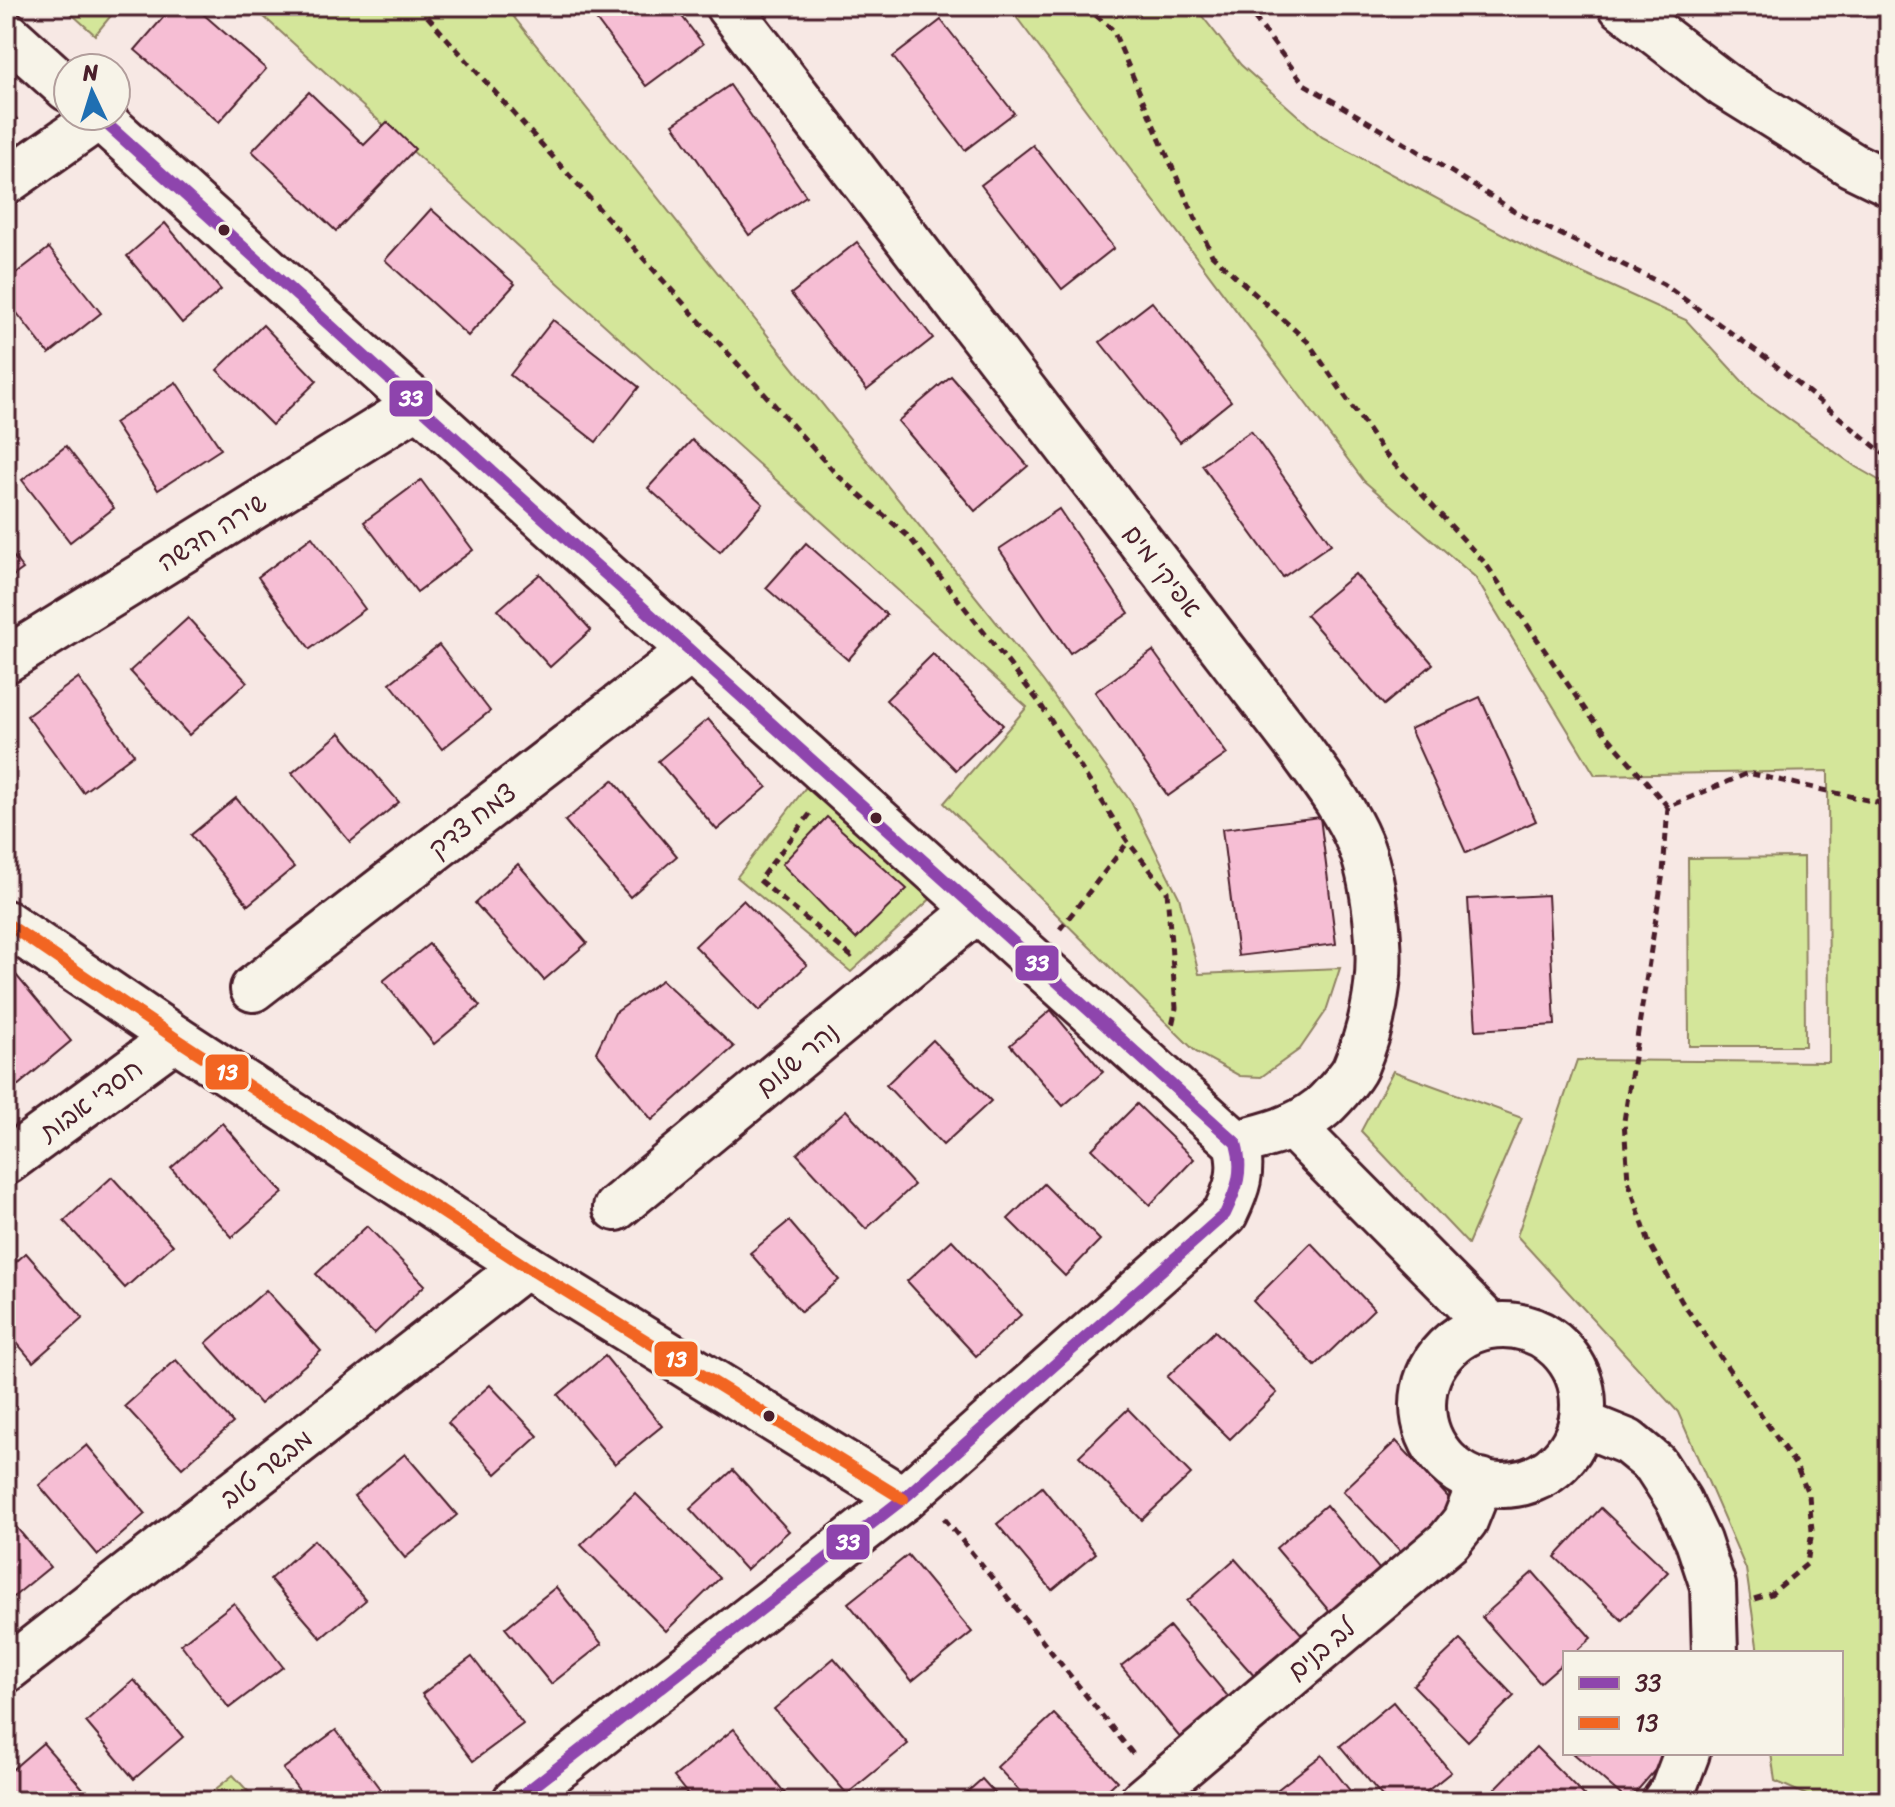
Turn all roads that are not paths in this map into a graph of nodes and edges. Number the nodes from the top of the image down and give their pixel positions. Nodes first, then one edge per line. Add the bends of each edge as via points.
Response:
1 (728, 6) edge
2 (1621, 6) edge
3 (6, 33) edge
4 (52, 75) edge
5 (76, 132) edge
6 (117, 132) edge
7 (6, 182) edge
8 (1889, 183) edge
9 (418, 405) junction
10 (691, 651) junction
11 (6, 660) edge
12 (977, 910) junction
13 (6, 923) edge
14 (253, 989) dead end
15 (175, 1038) junction
16 (1292, 1126) junction
17 (1236, 1143) junction
18 (6, 1162) edge
19 (616, 1208) dead end
20 (525, 1266) junction
21 (1489, 1325) junction
22 (1581, 1423) junction
23 (1481, 1481) junction
24 (911, 1492) junction
25 (1715, 1651) edge
26 (6, 1670) edge
27 (1686, 1755) edge
28 (1150, 1794) edge
29 (515, 1801) edge
30 (1665, 1801) edge

1 - 16 street, אפיקי מים via 1339,802 1371,882 1377,984 1368,1032 1353,1071 1320,1109
2 - 8 street via 1724,85
3 - 4 street
5 - 7 street
6 - 9 street
9 - 10 street
9 - 11 street, שירה חדשה
10 - 12 street
10 - 14 street, צמח צדק
12 - 17 street
12 - 19 street, נהר שלום
13 - 15 street
15 - 18 street, חסדי אבות
15 - 20 street
16 - 17 street, אפיקי מים
16 - 21 street
17 - 24 street via 1238,1187 1225,1214
20 - 24 street
20 - 26 street, מבשר טוב
21 - 22 street via 1535,1331 1558,1347 1575,1369 1583,1396
21 - 23 street via 1463,1335 1441,1353 1427,1377 1422,1404 1429,1438 1444,1461
22 - 23 street via 1570,1448 1551,1469 1526,1482
22 - 25 street via 1628,1442 1655,1464 1679,1501 1713,1586
23 - 28 street, לב בנים via 1465,1521 1449,1541
24 - 29 street
27 - 30 street

